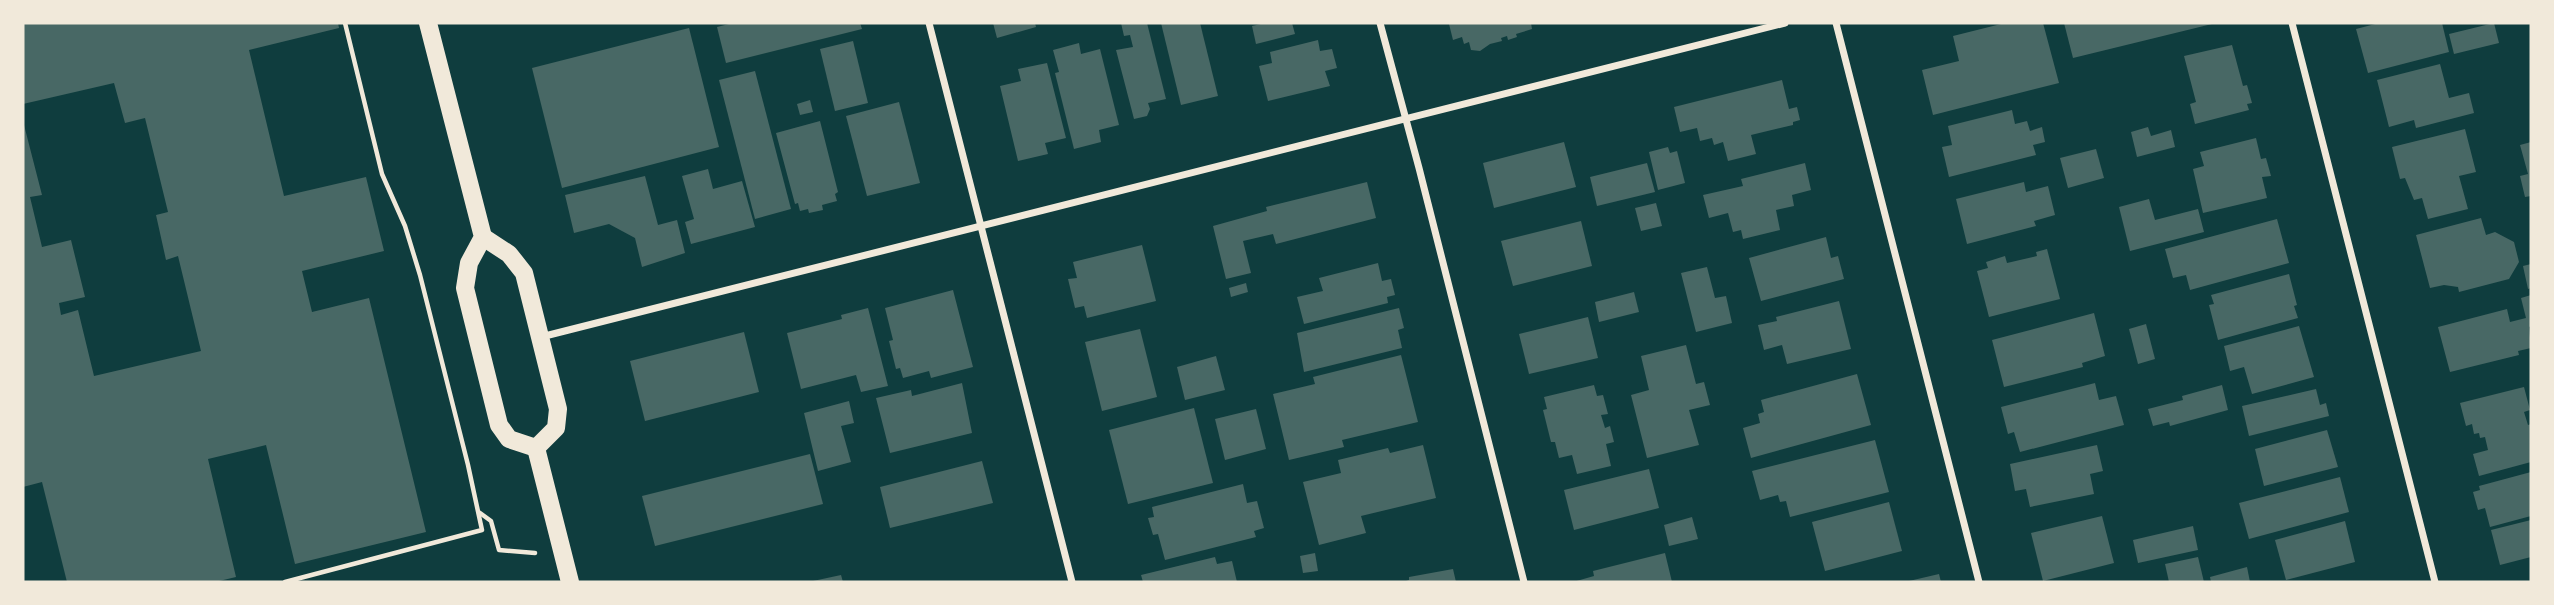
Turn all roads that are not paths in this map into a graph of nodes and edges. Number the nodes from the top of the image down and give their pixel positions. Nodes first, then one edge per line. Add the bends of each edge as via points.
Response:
1 (428, 23) edge
2 (929, 23) edge
3 (1380, 23) edge
4 (1785, 23) edge
5 (1836, 23) edge
6 (2292, 23) edge
7 (1405, 118) junction
8 (981, 226) junction
9 (482, 237) junction
10 (540, 337) junction
11 (536, 448) junction
12 (570, 582) edge
13 (1072, 582) edge
14 (1524, 582) edge
15 (1979, 582) edge
16 (2435, 582) edge

1 - 9 main road
2 - 8 street
3 - 7 street
4 - 7 street
5 - 15 street
6 - 16 street
7 - 8 street
7 - 14 street
8 - 10 street
8 - 13 street
9 - 10 main road via 509,254 524,273
9 - 11 main road via 469,263 465,288 499,425 509,439
10 - 11 main road via 558,409 556,428
11 - 12 main road

